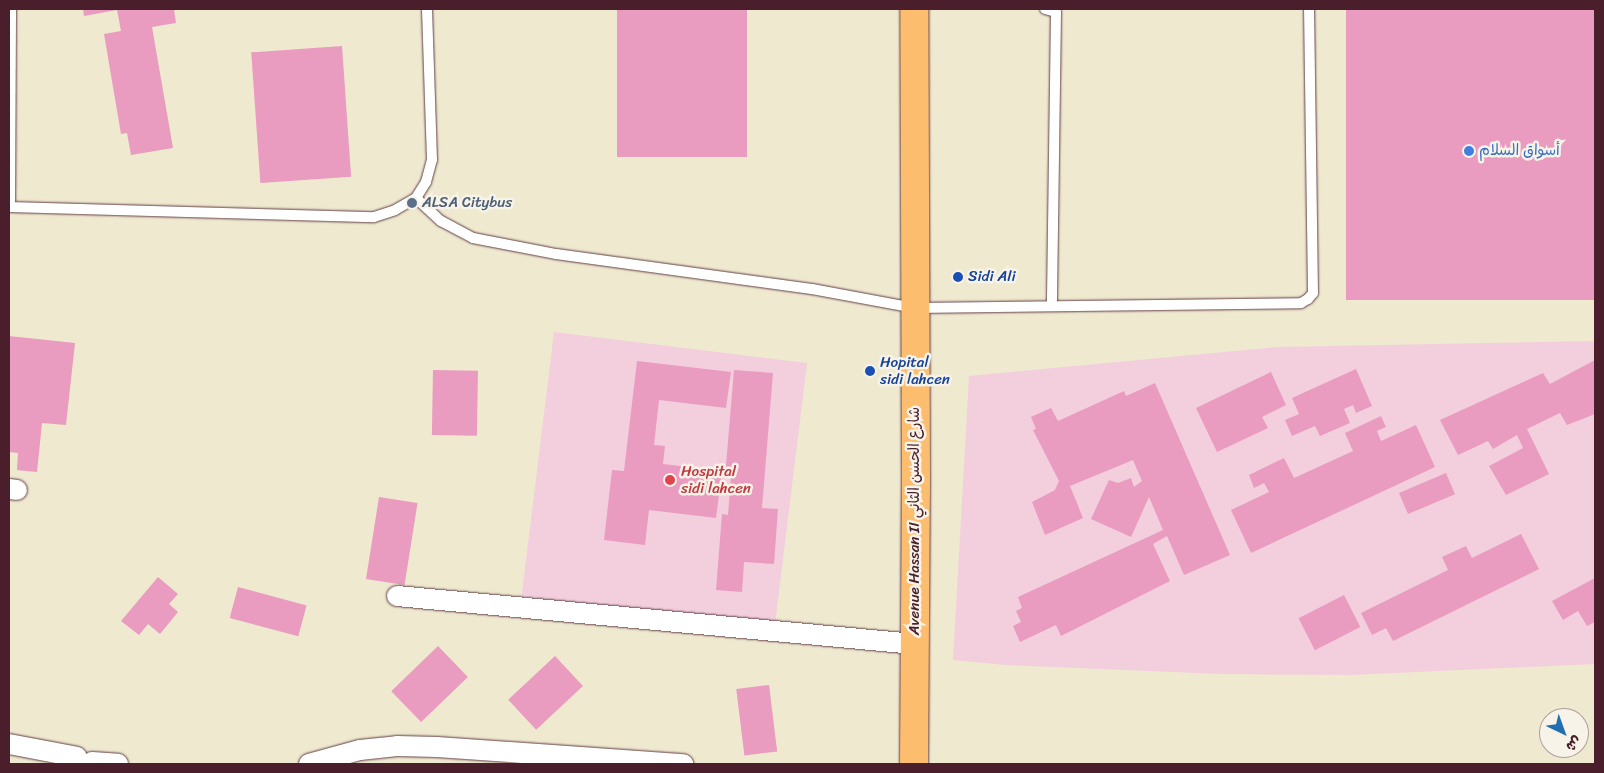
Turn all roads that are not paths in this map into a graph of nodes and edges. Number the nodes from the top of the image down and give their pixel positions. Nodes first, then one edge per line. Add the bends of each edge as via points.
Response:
1 (12, 9) edge
2 (427, 9) edge
3 (914, 9) edge
4 (1045, 9) edge
5 (1309, 9) edge
6 (416, 198) junction
7 (9, 207) edge
8 (1052, 306) junction
9 (915, 308) junction
10 (397, 596) dead end
11 (914, 644) junction
12 (9, 744) edge
13 (118, 764) edge
14 (309, 764) edge
15 (683, 764) edge
16 (914, 764) edge

1 - 7 lane
2 - 6 lane via 432,160 426,182
3 - 9 main road, Avenue Hassan II شارع الحسن الثاني
4 - 8 lane via 1056,12
5 - 8 lane via 1313,293 1308,299 1301,302
6 - 7 lane via 374,217
6 - 9 lane via 441,221 473,238 556,254 812,289
8 - 9 lane
9 - 11 main road, Avenue Hassan II شارع الحسن الثاني
10 - 11 street
11 - 16 main road, Avenue Hassan II شارع الحسن الثاني
12 - 13 street
14 - 15 street via 360,750 397,746

